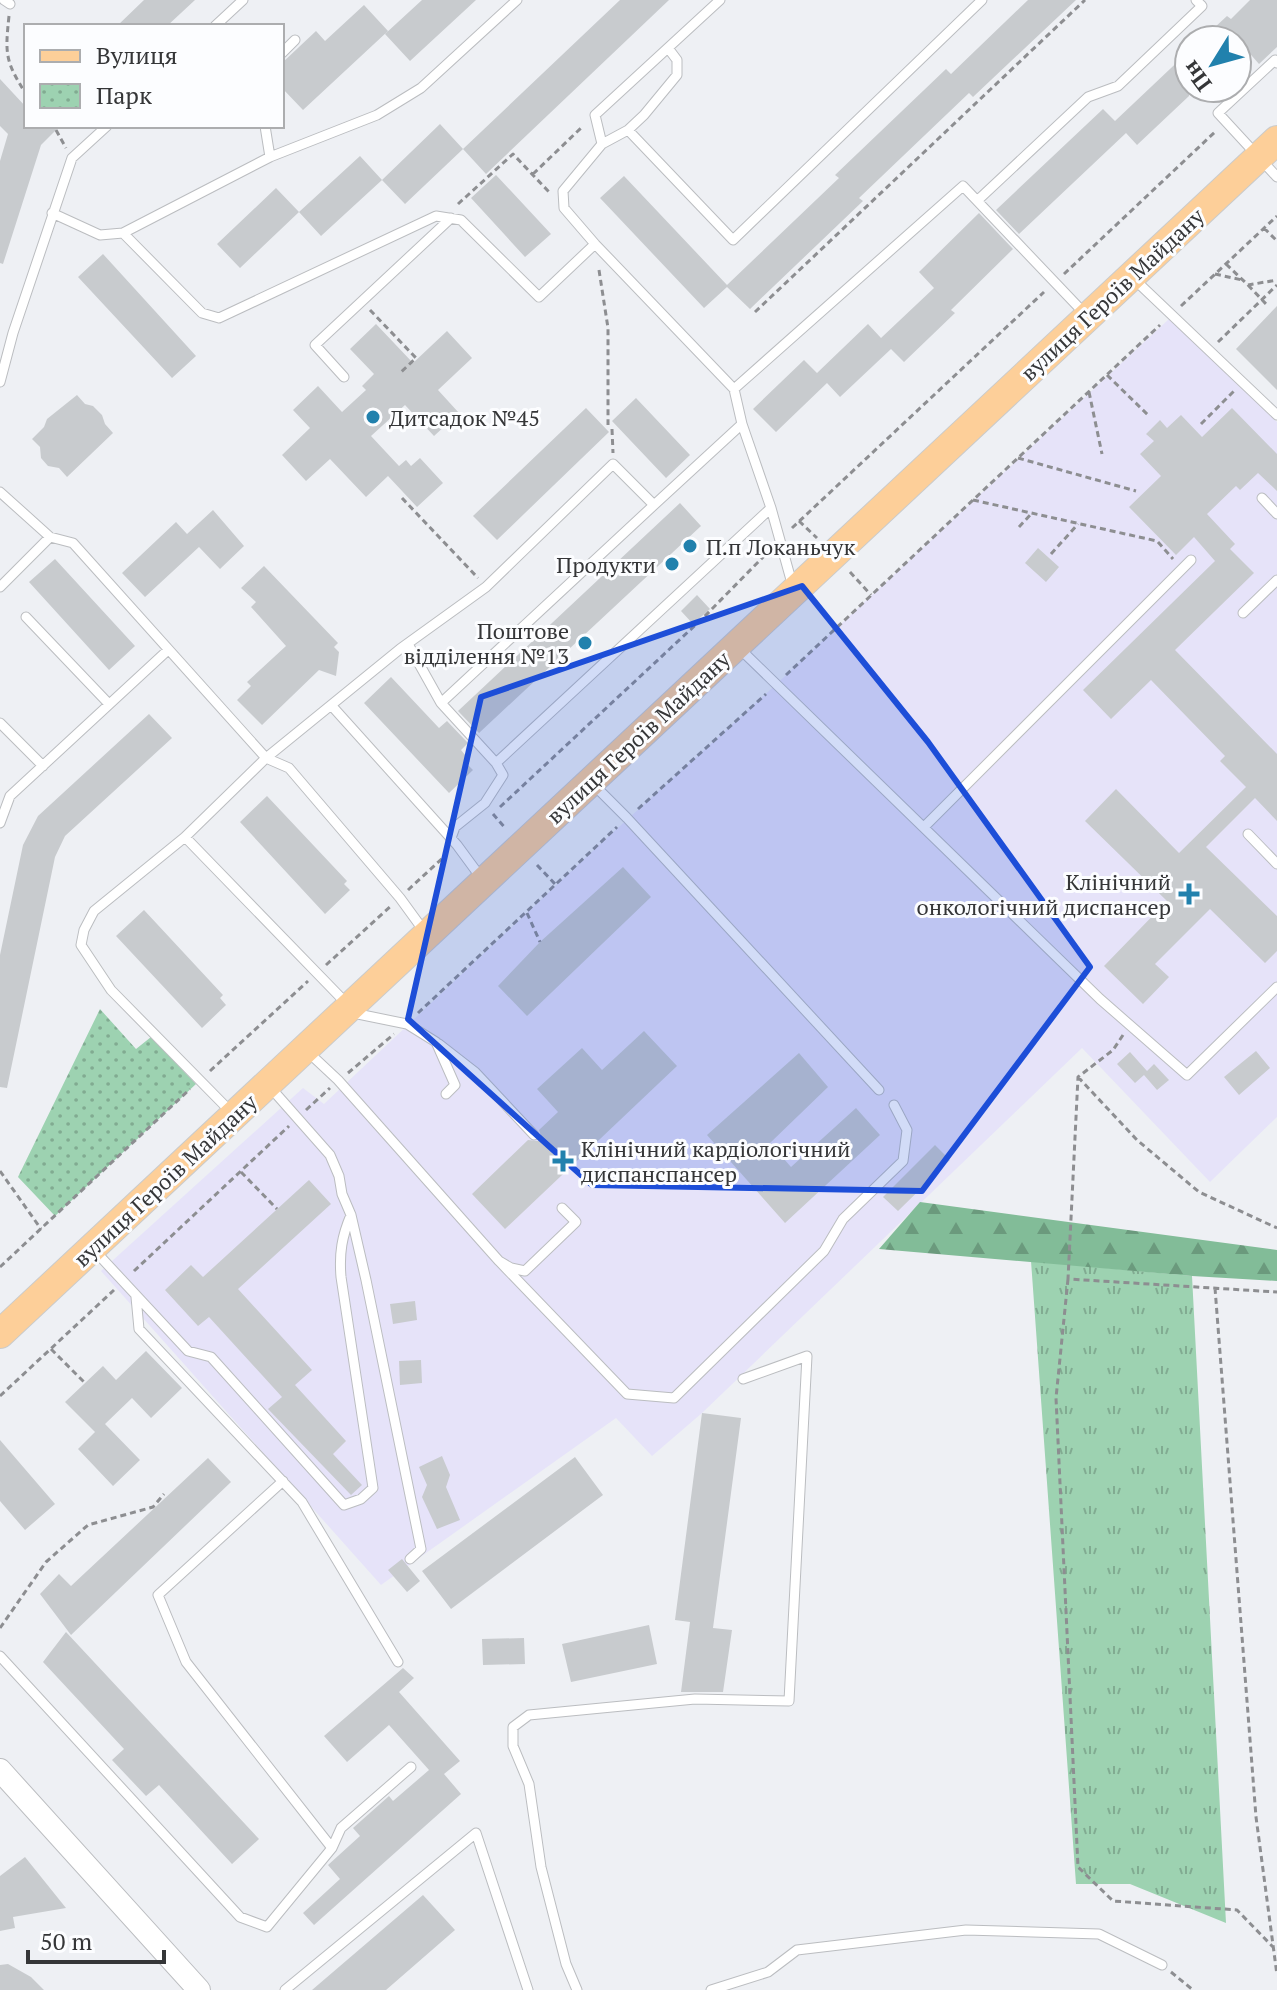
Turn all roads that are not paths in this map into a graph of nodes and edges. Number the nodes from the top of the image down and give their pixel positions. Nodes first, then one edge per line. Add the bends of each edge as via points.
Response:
1 (243, 0) edge
2 (517, 0) edge
3 (720, 0) edge
4 (982, 0) edge
5 (1196, 0) edge
6 (217, 24) edge
7 (295, 40) dead end
8 (668, 48) junction
9 (284, 51) edge
10 (1277, 63) edge
11 (105, 128) edge
12 (265, 128) edge
13 (628, 130) junction
14 (602, 144) junction
15 (270, 157) junction
16 (1271, 158) edge
17 (978, 200) junction
18 (52, 213) junction
19 (451, 218) junction
20 (123, 233) junction
21 (595, 244) junction
22 (1131, 277) junction
23 (1088, 317) junction
24 (0, 329) edge
25 (13, 333) junction
26 (344, 377) dead end
27 (0, 382) edge
28 (734, 389) junction
29 (1277, 415) edge
30 (742, 424) junction
31 (0, 492) edge
32 (1262, 498) dead end
33 (654, 505) junction
34 (771, 508) junction
35 (1277, 514) edge
36 (50, 537) junction
37 (1191, 560) dead end
38 (1277, 580) edge
39 (0, 587) edge
40 (794, 591) junction
41 (1243, 613) dead end
42 (26, 617) dead end
43 (408, 644) junction
44 (736, 645) junction
45 (168, 650) junction
46 (441, 703) junction
47 (109, 704) junction
48 (331, 705) junction
49 (0, 723) edge
50 (266, 758) junction
51 (496, 763) junction
52 (43, 766) junction
53 (590, 781) junction
54 (0, 823) edge
55 (924, 827) junction
56 (1248, 834) dead end
57 (185, 837) junction
58 (454, 842) junction
59 (1277, 864) edge
60 (484, 881) junction
61 (426, 934) junction
62 (1277, 987) edge
63 (346, 1009) junction
64 (436, 1042) junction
65 (305, 1049) junction
66 (267, 1084) junction
67 (879, 1090) dead end
68 (446, 1094) dead end
69 (894, 1105) dead end
70 (234, 1115) junction
71 (534, 1135) dead end
72 (562, 1208) dead end
73 (351, 1215) junction
74 (93, 1248) junction
75 (499, 1261) junction
76 (136, 1297) junction
77 (0, 1334) edge
78 (743, 1379) dead end
79 (283, 1481) junction
80 (410, 1559) dead end
81 (0, 1656) edge
82 (398, 1662) dead end
83 (411, 1767) dead end
84 (0, 1770) edge
85 (332, 1848) junction
86 (1162, 1965) road end
87 (199, 1990) edge
88 (285, 1990) edge
89 (528, 1990) edge
90 (577, 1990) edge
91 (711, 1990) edge

1 - 6 lane
2 - 15 lane via 421,88 377,115
3 - 8 lane
4 - 13 lane via 733,240
5 - 17 lane via 1202,6 1118,86 1088,97
7 - 9 lane
8 - 13 lane via 677,60 677,75
8 - 14 lane via 595,115
10 - 16 lane via 1218,113
11 - 18 lane via 72,158
12 - 15 lane
13 - 14 lane
14 - 21 lane via 563,191 564,208
15 - 20 lane
16 - 22 main road, вулиця Героїв Майдану
17 - 23 lane
17 - 28 lane via 963,186
18 - 20 lane via 100,235
18 - 25 lane
19 - 20 lane via 436,216 219,318 202,313
19 - 21 lane via 461,220 539,297
19 - 26 lane via 315,345
21 - 28 lane
22 - 23 main road, вулиця Героїв Майдану
22 - 29 lane
23 - 40 main road, вулиця Героїв Майдану
24 - 25 lane
25 - 27 lane
28 - 30 lane
30 - 33 lane
30 - 34 lane
31 - 36 lane
32 - 35 lane
33 - 43 lane via 613,464 486,587
33 - 46 lane
34 - 40 lane
34 - 51 lane
36 - 39 lane
36 - 45 lane via 73,543
37 - 55 lane
38 - 41 lane
40 - 44 main road, вулиця Героїв Майдану
42 - 47 lane
43 - 46 lane
43 - 48 lane
44 - 53 main road, вулиця Героїв Майдану
44 - 55 lane
45 - 47 lane
45 - 50 lane
46 - 51 lane
47 - 52 lane
48 - 50 lane
48 - 58 lane
49 - 52 lane
50 - 57 lane
50 - 61 lane via 289,768
51 - 58 lane via 503,775 485,803 455,827
52 - 54 lane via 10,796
53 - 60 main road, вулиця Героїв Майдану
53 - 67 lane
55 - 62 lane via 1187,1075
56 - 59 lane
57 - 63 lane
57 - 70 lane via 94,911 81,945 111,990
58 - 60 lane
60 - 61 main road, вулиця Героїв Майдану
61 - 63 main road, вулиця Героїв Майдану
63 - 64 lane via 407,1024
63 - 65 main road, вулиця Героїв Майдану
64 - 68 lane via 455,1085
64 - 71 lane via 475,1072
65 - 66 main road, вулиця Героїв Майдану
65 - 75 lane
66 - 70 main road, вулиця Героїв Майдану
66 - 73 lane via 330,1155
69 - 75 lane via 907,1130 903,1161 843,1219 824,1251 674,1398 627,1394
70 - 74 main road, вулиця Героїв Майдану
72 - 75 lane via 576,1222 525,1271
73 - 76 lane via 342,1235 340,1267 373,1488 352,1503 344,1505 211,1357 188,1351
73 - 80 lane via 421,1549
74 - 76 lane
74 - 77 main road, вулиця Героїв Майдану
76 - 79 lane via 139,1329
78 - 90 lane via 807,1356 789,1701 680,1700 529,1715 513,1727 513,1746 529,1784 541,1867
79 - 82 lane via 302,1502
79 - 85 lane via 158,1595 186,1662
81 - 85 lane via 240,1917 267,1927
83 - 85 lane via 341,1828
84 - 87 street
86 - 91 lane via 1099,1934 966,1930 797,1950 768,1972
88 - 89 lane via 476,1833

